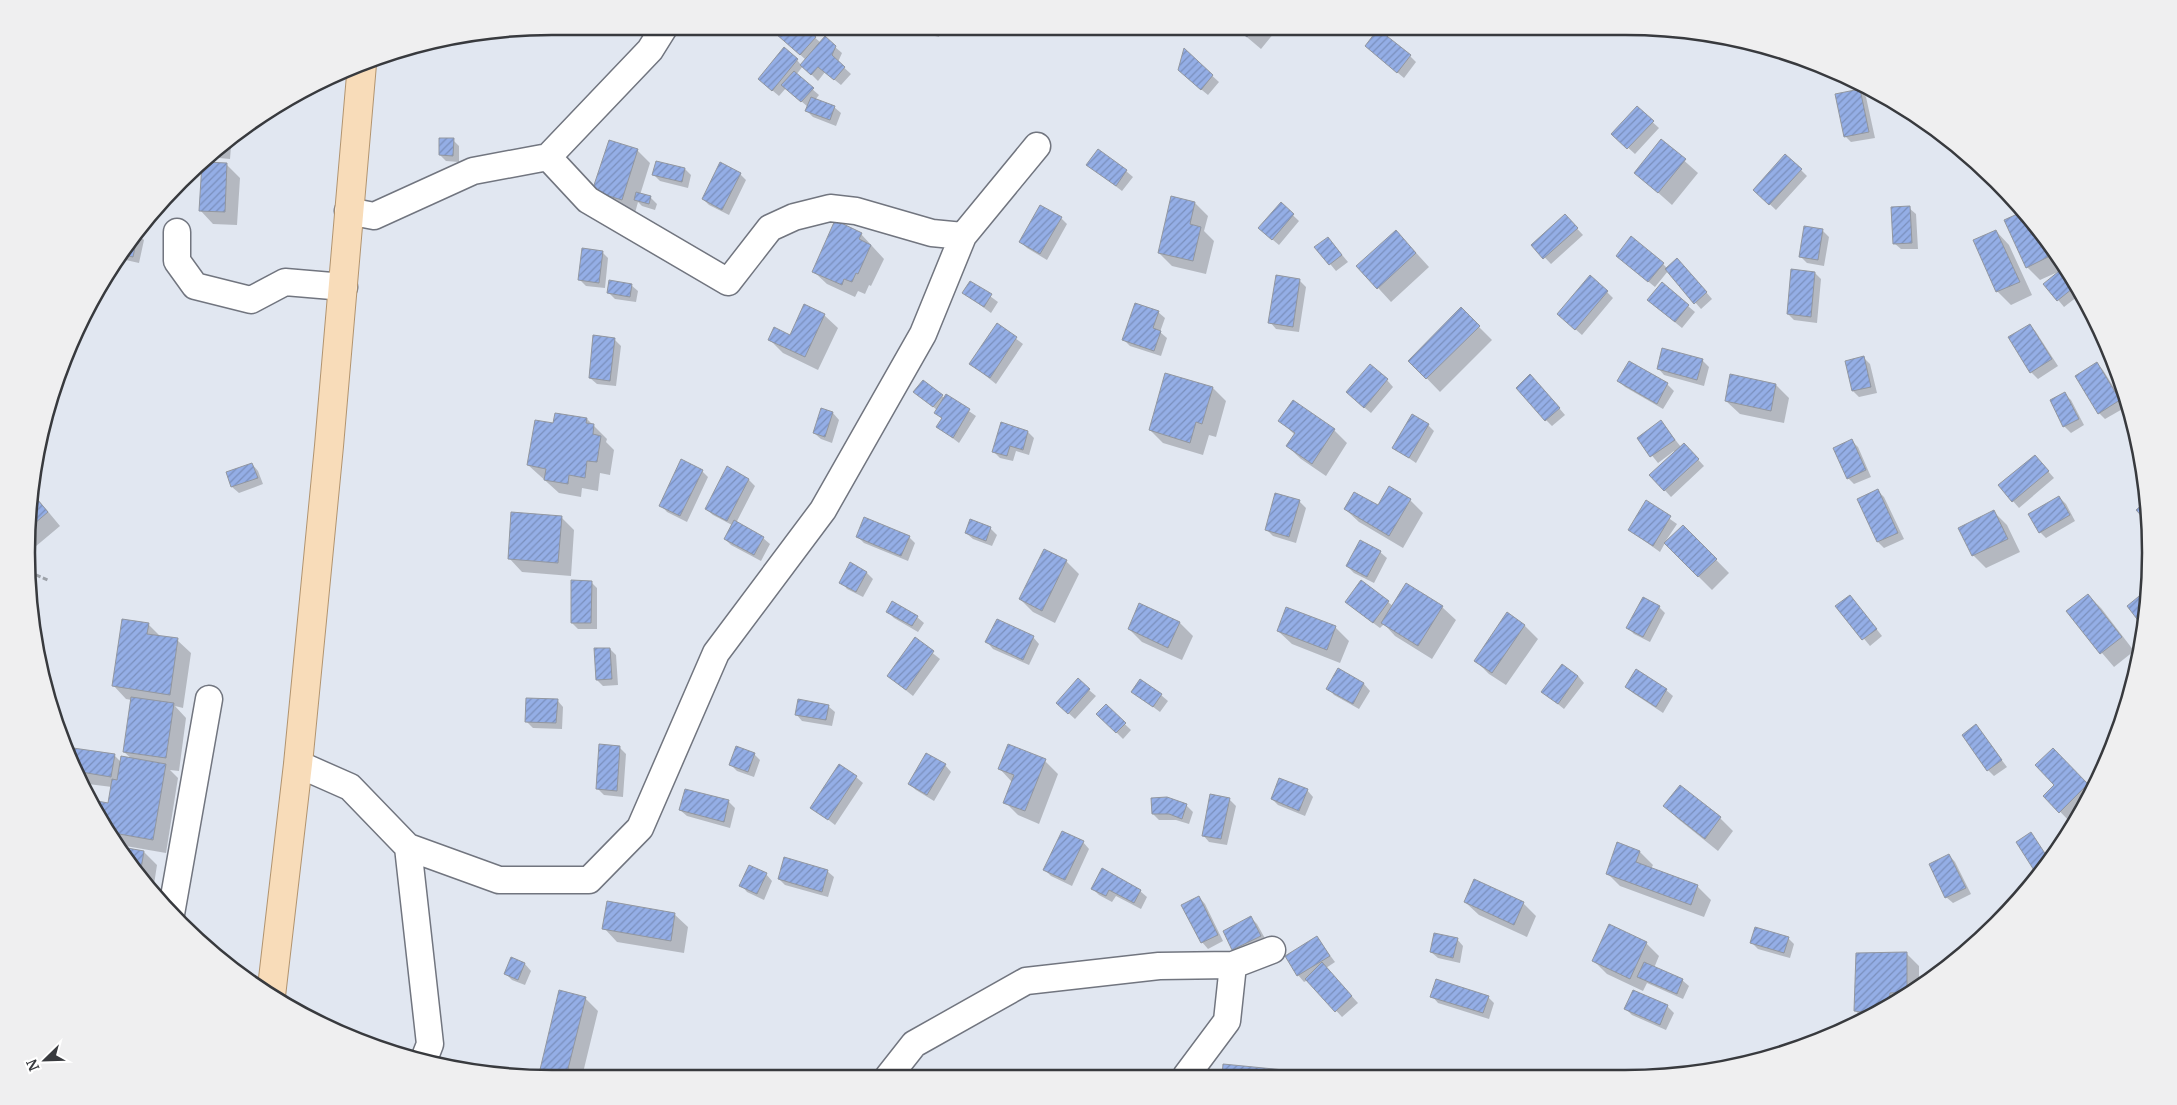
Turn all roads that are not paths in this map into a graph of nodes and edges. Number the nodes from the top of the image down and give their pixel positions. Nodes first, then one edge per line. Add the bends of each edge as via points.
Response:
1 (659, 35) edge
2 (361, 71) edge
3 (1037, 146) dead end
4 (548, 157) junction
5 (348, 212) junction
6 (177, 232) dead end
7 (963, 236) junction
8 (344, 287) junction
9 (209, 699) dead end
10 (298, 764) junction
11 (408, 847) junction
12 (174, 905) edge
13 (1272, 950) dead end
14 (1233, 965) junction
15 (271, 987) edge
16 (426, 1054) edge
17 (893, 1070) edge
18 (1191, 1070) edge

1 - 4 street via 650,50
2 - 5 main road
3 - 7 street
4 - 5 street via 473,171 374,216
4 - 7 street via 588,200 728,282 770,228 794,217 830,208 856,211 932,233
5 - 8 main road
6 - 8 street via 177,260 196,286 251,300 285,282
7 - 11 street via 923,334 823,510 716,653 640,828 589,880 499,880
8 - 10 main road
9 - 12 street
10 - 11 street via 350,787
10 - 15 main road
11 - 16 street via 430,1044
13 - 14 street
14 - 17 street via 1159,966 1026,981 914,1044
14 - 18 street via 1227,1022

